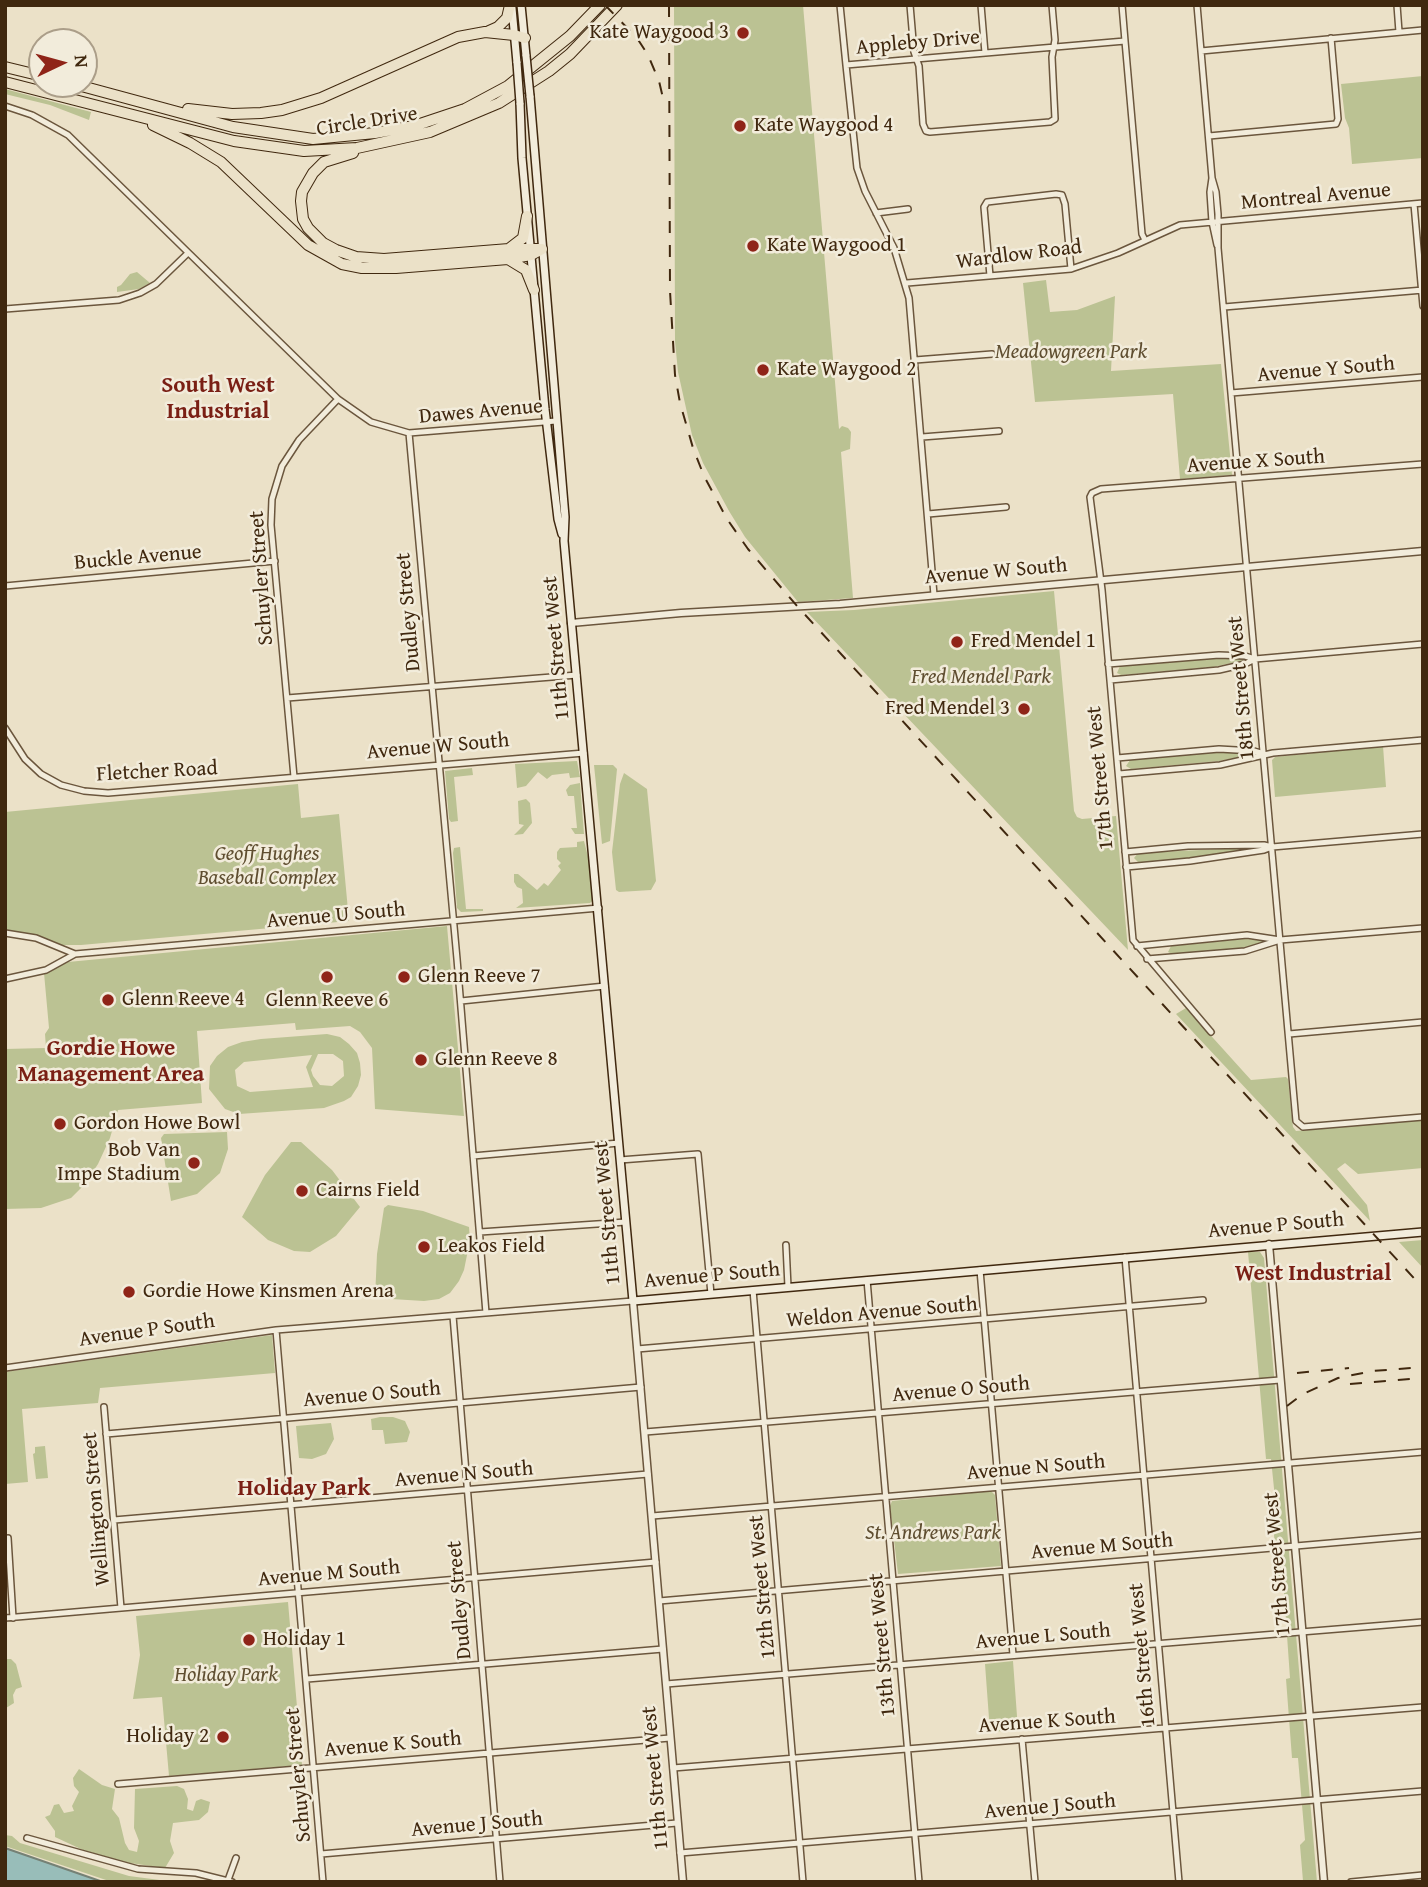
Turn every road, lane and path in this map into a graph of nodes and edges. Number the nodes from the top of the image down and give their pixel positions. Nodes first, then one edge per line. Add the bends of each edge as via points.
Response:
1 (511, 5) edge
2 (521, 5) edge
3 (600, 5) edge
4 (617, 5) edge
5 (840, 5) edge
6 (910, 5) edge
7 (981, 5) edge
8 (1052, 5) edge
9 (1122, 5) edge
10 (1197, 5) edge
11 (1397, 5) edge
12 (1423, 30) edge
13 (485, 32) junction
14 (1399, 32) junction
15 (519, 36) junction
16 (1331, 38) junction
17 (1125, 41) junction
18 (1054, 47) junction
19 (1201, 51) junction
20 (985, 53) junction
21 (917, 59) junction
22 (846, 65) junction
23 (5, 67) edge
24 (28, 73) edge
25 (5, 82) edge
26 (98, 90) edge
27 (5, 106) edge
28 (166, 108) junction
29 (127, 113) junction
30 (1209, 136) junction
31 (394, 141) junction
32 (1423, 203) edge
33 (1414, 204) junction
34 (908, 209) dead end
35 (876, 213) junction
36 (527, 216) junction
37 (1215, 221) junction
38 (1145, 240) junction
39 (542, 249) junction
40 (531, 251) junction
41 (188, 253) junction
42 (509, 254) junction
43 (1071, 269) junction
44 (990, 276) junction
45 (906, 284) junction
46 (534, 290) junction
47 (1422, 290) edge
48 (1423, 306) edge
49 (1224, 307) junction
50 (5, 309) edge
51 (992, 354) dead end
52 (915, 360) junction
53 (1423, 377) edge
54 (1231, 393) junction
55 (338, 399) junction
56 (556, 421) junction
57 (546, 422) junction
58 (999, 431) dead end
59 (409, 433) junction
60 (922, 437) junction
61 (1423, 464) edge
62 (1239, 479) junction
63 (1093, 493) joint
64 (1006, 507) dead end
65 (928, 514) junction
66 (564, 541) junction
67 (1423, 551) edge
68 (275, 561) junction
69 (1247, 566) junction
70 (1100, 581) junction
71 (5, 586) edge
72 (934, 595) junction
73 (572, 623) junction
74 (1423, 644) edge
75 (1255, 659) junction
76 (1108, 664) junction
77 (577, 675) junction
78 (1110, 680) junction
79 (432, 687) junction
80 (287, 698) junction
81 (5, 728) edge
82 (1423, 740) edge
83 (584, 753) junction
84 (1264, 754) junction
85 (1117, 758) junction
86 (439, 764) junction
87 (1119, 774) junction
88 (294, 778) junction
89 (1423, 834) edge
90 (1272, 847) junction
91 (1125, 852) junction
92 (1126, 867) junction
93 (599, 908) junction
94 (453, 921) junction
95 (1423, 928) edge
96 (5, 933) edge
97 (1280, 940) junction
98 (1161, 944) junction
99 (1136, 946) junction
100 (75, 954) junction
101 (1162, 957) junction
102 (1147, 959) junction
103 (5, 979) edge
104 (605, 986) junction
105 (461, 1001) junction
106 (1423, 1022) edge
107 (1211, 1032) dead end
108 (1289, 1034) junction
109 (1423, 1117) edge
110 (619, 1143) junction
111 (473, 1156) junction
112 (620, 1160) junction
113 (626, 1222) junction
114 (1423, 1231) edge
115 (480, 1232) junction
116 (1269, 1244) junction
117 (786, 1245) dead end
118 (1125, 1257) junction
119 (980, 1270) junction
120 (867, 1280) junction
121 (788, 1287) junction
122 (753, 1290) junction
123 (710, 1294) junction
124 (1203, 1300) dead end
125 (633, 1301) junction
126 (1128, 1308) junction
127 (486, 1313) junction
128 (453, 1316) junction
129 (985, 1320) junction
130 (872, 1329) junction
131 (276, 1330) junction
132 (757, 1339) junction
133 (638, 1349) junction
134 (5, 1368) edge
135 (1280, 1380) junction
136 (641, 1387) junction
137 (1136, 1391) junction
138 (460, 1403) junction
139 (991, 1403) junction
140 (104, 1407) dead end
141 (879, 1413) junction
142 (284, 1418) junction
143 (764, 1422) junction
144 (645, 1432) junction
145 (106, 1434) junction
146 (1423, 1452) edge
147 (1287, 1463) junction
148 (648, 1474) junction
149 (1143, 1475) junction
150 (999, 1487) junction
151 (468, 1490) junction
152 (886, 1497) junction
153 (290, 1506) junction
154 (771, 1507) junction
155 (652, 1516) junction
156 (114, 1520) junction
157 (1423, 1535) edge
158 (8, 1538) dead end
159 (1294, 1546) junction
160 (1150, 1559) junction
161 (656, 1562) junction
162 (1007, 1571) junction
163 (474, 1578) junction
164 (893, 1581) junction
165 (779, 1590) junction
166 (299, 1593) junction
167 (659, 1601) junction
168 (121, 1608) junction
169 (5, 1618) edge
170 (13, 1618) junction
171 (1423, 1622) edge
172 (1301, 1632) junction
173 (1158, 1644) junction
174 (663, 1649) junction
175 (1013, 1655) junction
176 (482, 1665) junction
177 (901, 1665) junction
178 (786, 1675) junction
179 (307, 1679) junction
180 (666, 1684) junction
181 (1423, 1707) edge
182 (1309, 1716) junction
183 (1165, 1728) junction
184 (670, 1738) junction
185 (1022, 1740) junction
186 (907, 1749) junction
187 (490, 1752) junction
188 (793, 1758) junction
189 (313, 1768) junction
190 (673, 1768) junction
191 (118, 1784) dead end
192 (1423, 1791) edge
193 (1317, 1801) junction
194 (1173, 1812) junction
195 (677, 1823) junction
196 (1030, 1824) junction
197 (915, 1833) junction
198 (27, 1838) dead end
199 (497, 1840) junction
200 (800, 1843) junction
201 (680, 1853) junction
202 (321, 1854) junction
203 (236, 1858) dead end
204 (1423, 1875) edge
205 (230, 1881) edge
206 (323, 1882) edge
207 (500, 1882) edge
208 (683, 1882) edge
209 (803, 1882) edge
210 (919, 1882) edge
211 (1035, 1882) edge
212 (1179, 1882) edge
213 (1324, 1882) edge
214 (1351, 1882) edge

1 - 13 highway via 507,18
1 - 15 main road, 11th Street West
2 - 15 main road, 11th Street West
3 - 28 highway, Circle Drive via 508,86 414,126 313,139 233,128
4 - 31 highway, Circle Drive via 570,54 499,103 430,132
5 - 22 street
6 - 21 street
7 - 20 street
8 - 18 street
9 - 17 street
10 - 19 street
11 - 14 street
12 - 14 street
13 - 15 highway
13 - 28 highway via 447,40 302,105 232,114
14 - 16 street
15 - 36 main road, 11th Street West, bridge
15 - 39 main road, 11th Street West, bridge via 526,56
16 - 19 street
16 - 30 street via 1336,124
17 - 18 street, Appleby Drive
17 - 38 street
18 - 20 street, Appleby Drive
18 - 21 street via 1056,116 1050,122 926,131
19 - 30 street
20 - 21 street, Appleby Drive
21 - 22 street, Appleby Drive
22 - 35 street, Appleby Drive via 857,168
23 - 24 highway
25 - 29 highway, Circle Drive
26 - 28 highway, Circle Drive
27 - 41 street via 68,135
29 - 31 highway, Circle Drive via 214,137 289,150 357,148
29 - 42 highway via 221,162 309,245 342,264 388,268
30 - 37 street, 18th Street West
31 - 42 highway via 338,156 313,173 302,192 301,211 318,239 345,254 368,258
32 - 33 street, Montreal Avenue
33 - 37 street, Montreal Avenue
33 - 47 street
34 - 35 street
35 - 45 street, Appleby Drive
36 - 40 main road, 11th Street West
36 - 42 highway via 523,238
37 - 38 street, Wardlow Road via 1180,225
37 - 49 street, 18th Street West
38 - 43 street, Wardlow Road
39 - 40 highway
39 - 56 main road, 11th Street West
40 - 42 highway
40 - 46 main road, 11th Street West
41 - 50 street via 156,284 119,300
41 - 55 street
42 - 46 highway via 526,270
43 - 44 street, Wardlow Road
43 - 44 street via 1065,204 1062,195 1056,194 987,202
44 - 45 street, Wardlow Road
45 - 52 street, Appleby Drive
46 - 57 main road, 11th Street West
47 - 48 street
47 - 49 street
49 - 54 street, 18th Street West
51 - 52 street
52 - 60 street, Appleby Drive
53 - 54 street, Avenue Y South
54 - 62 street, 18th Street West
55 - 59 street via 371,422
55 - 68 street, Schuyler Street via 299,440 282,466 272,499
56 - 57 street, Dawes Avenue
56 - 66 main road, 11th Street West
57 - 59 street, Dawes Avenue
57 - 66 main road, 11th Street West
58 - 60 street
59 - 79 street, Dudley Street
60 - 65 street, Appleby Drive
61 - 62 street, Avenue X South
62 - 63 street, Avenue X South
62 - 69 street, 18th Street West
63 - 70 street, 17th Street West
64 - 65 street
65 - 72 street, Appleby Drive
66 - 73 main road, 11th Street West
67 - 69 street, Avenue W South
68 - 71 street, Buckle Avenue
68 - 80 street, Schuyler Street
69 - 70 street, Avenue W South
69 - 75 street, 18th Street West
70 - 72 street, Avenue W South
70 - 76 street, 17th Street West
72 - 73 street, Avenue W South
73 - 77 main road, 11th Street West
74 - 75 street
75 - 76 street via 1219,654
75 - 78 street via 1219,670
75 - 84 street, 18th Street West
76 - 78 street, 17th Street West
77 - 79 street
77 - 83 main road, 11th Street West
78 - 85 street, 17th Street West
79 - 80 street
79 - 86 street, Dudley Street
80 - 88 street, Schuyler Street
81 - 88 street, Fletcher Road via 41,774 84,791
82 - 84 street
83 - 86 street, Avenue W South
83 - 93 main road, 11th Street West
84 - 85 street via 1220,749
84 - 87 street via 1220,765
84 - 90 street, 18th Street West
85 - 87 street, 17th Street West
86 - 88 street, Avenue W South
86 - 94 street, Dudley Street
87 - 91 street, 17th Street West
89 - 90 street
90 - 91 street via 1188,846
90 - 92 street
90 - 97 street, 18th Street West
91 - 92 street, 17th Street West
92 - 99 street, 17th Street West
93 - 94 street, Avenue U South
93 - 104 main road, 11th Street West
94 - 100 street, Avenue U South
94 - 105 street, Dudley Street
95 - 97 street
96 - 100 street, Avenue U South via 36,938
97 - 98 street via 1247,935
97 - 101 street via 1245,951
97 - 108 street, 18th Street West
98 - 99 street
98 - 101 street
99 - 102 street
100 - 103 street, Avenue U South via 46,970
101 - 102 street
102 - 107 street
104 - 105 street
104 - 110 main road, 11th Street West
105 - 111 street, Dudley Street
106 - 108 street
108 - 109 street, 18th Street West via 1299,1126
110 - 111 street
110 - 112 main road, 11th Street West
111 - 115 street, Dudley Street
112 - 113 main road, 11th Street West
112 - 123 street via 698,1154
113 - 115 street
113 - 125 main road, 11th Street West
114 - 116 main road, Avenue P South
115 - 127 street, Dudley Street
116 - 118 main road, Avenue P South
116 - 135 street, 17th Street West
117 - 121 street
118 - 119 main road, Avenue P South
118 - 126 street, 16th Street West
119 - 120 main road, Avenue P South
119 - 129 street
120 - 121 main road, Avenue P South
120 - 130 street, 13th Street West
121 - 122 main road, Avenue P South
122 - 123 main road, Avenue P South
122 - 132 street, 12th Street West
123 - 125 main road, Avenue P South
124 - 126 street, Weldon Avenue South
125 - 127 street, Avenue P South
125 - 133 street, 11th Street West
126 - 129 street, Weldon Avenue South
126 - 137 street, 16th Street West
127 - 128 street, Avenue P South
128 - 131 street, Avenue P South
128 - 138 street, Dudley Street
129 - 130 street, Weldon Avenue South
129 - 139 street
130 - 132 street, Weldon Avenue South
130 - 141 street, 13th Street West
131 - 134 street, Avenue P South
131 - 142 street, Schuyler Street
132 - 133 street, Weldon Avenue South
132 - 143 street, 12th Street West
133 - 136 street, 11th Street West
135 - 137 street, Avenue O South
135 - 147 street, 17th Street West
136 - 138 street, Avenue O South
136 - 144 street, 11th Street West
137 - 139 street, Avenue O South
137 - 149 street, 16th Street West
138 - 142 street, Avenue O South
138 - 151 street, Dudley Street
139 - 141 street, Avenue O South
139 - 150 street
140 - 145 street, Wellington Street
141 - 143 street, Avenue O South
141 - 152 street, 13th Street West
142 - 145 street, Avenue O South
142 - 153 street, Schuyler Street
143 - 144 street, Avenue O South
143 - 154 street, 12th Street West
144 - 148 street, 11th Street West
145 - 156 street, Wellington Street
146 - 147 street, Avenue N South
147 - 149 street, Avenue N South
147 - 159 street, 17th Street West
148 - 151 street, Avenue N South
148 - 155 street, 11th Street West
149 - 150 street, Avenue N South
149 - 160 street, 16th Street West
150 - 152 street, Avenue N South
150 - 162 street
151 - 153 street, Avenue N South
151 - 163 street, Dudley Street
152 - 154 street, Avenue N South
152 - 164 street, 13th Street West
153 - 156 street, Avenue N South
153 - 166 street, Schuyler Street
154 - 155 street, Avenue N South
154 - 165 street, 12th Street West
155 - 161 street, 11th Street West
156 - 168 street, Wellington Street
157 - 159 street, Avenue M South
158 - 170 street
159 - 160 street, Avenue M South
159 - 172 street, 17th Street West
160 - 162 street, Avenue M South
160 - 173 street, 16th Street West
161 - 163 street, Avenue M South
161 - 167 street, 11th Street West
162 - 164 street, Avenue M South
162 - 175 street
163 - 166 street, Avenue M South
163 - 176 street, Dudley Street
164 - 165 street, Avenue M South
164 - 177 street, 13th Street West
165 - 167 street, Avenue M South
165 - 178 street, 12th Street West
166 - 168 street, Avenue M South
166 - 179 street, Schuyler Street
167 - 174 street, 11th Street West
168 - 170 street, Avenue M South
169 - 170 street, Avenue M South
171 - 172 street, Avenue L South
172 - 173 street, Avenue L South
172 - 182 street, 17th Street West
173 - 175 street, Avenue L South
173 - 183 street, 16th Street West
174 - 176 street
174 - 180 street, 11th Street West
175 - 177 street, Avenue L South
176 - 179 street
176 - 187 street, Dudley Street
177 - 178 street, Avenue L South
177 - 186 street, 13th Street West
178 - 180 street, Avenue L South
178 - 188 street, 12th Street West
179 - 189 street, Schuyler Street
180 - 184 street, 11th Street West
181 - 182 street, Avenue K South
182 - 183 street, Avenue K South
182 - 193 street, 17th Street West
183 - 185 street, Avenue K South
183 - 194 street, 16th Street West
184 - 187 street, Avenue K South
184 - 190 street, 11th Street West
185 - 186 street, Avenue K South
185 - 196 street
186 - 188 street, Avenue K South
186 - 197 street, 13th Street West
187 - 189 street, Avenue K South
187 - 199 street, Dudley Street
188 - 190 street, Avenue K South
188 - 200 street, 12th Street West
189 - 191 street, Avenue K South
189 - 202 street, Schuyler Street
190 - 195 street, 11th Street West
192 - 193 street, Avenue J South
193 - 194 street, Avenue J South
193 - 213 street, 17th Street West
194 - 196 street, Avenue J South
194 - 212 street, 16th Street West
195 - 199 street, Avenue J South
195 - 201 street, 11th Street West
196 - 197 street, Avenue J South
196 - 211 street
197 - 200 street, Avenue J South
197 - 210 street, 13th Street West
198 - 205 street via 138,1869 196,1873
199 - 202 street, Avenue J South
199 - 207 street, Dudley Street
200 - 201 street, Avenue J South
200 - 209 street, 12th Street West
201 - 208 street, 11th Street West
202 - 206 street, Schuyler Street
203 - 205 street
204 - 214 street

